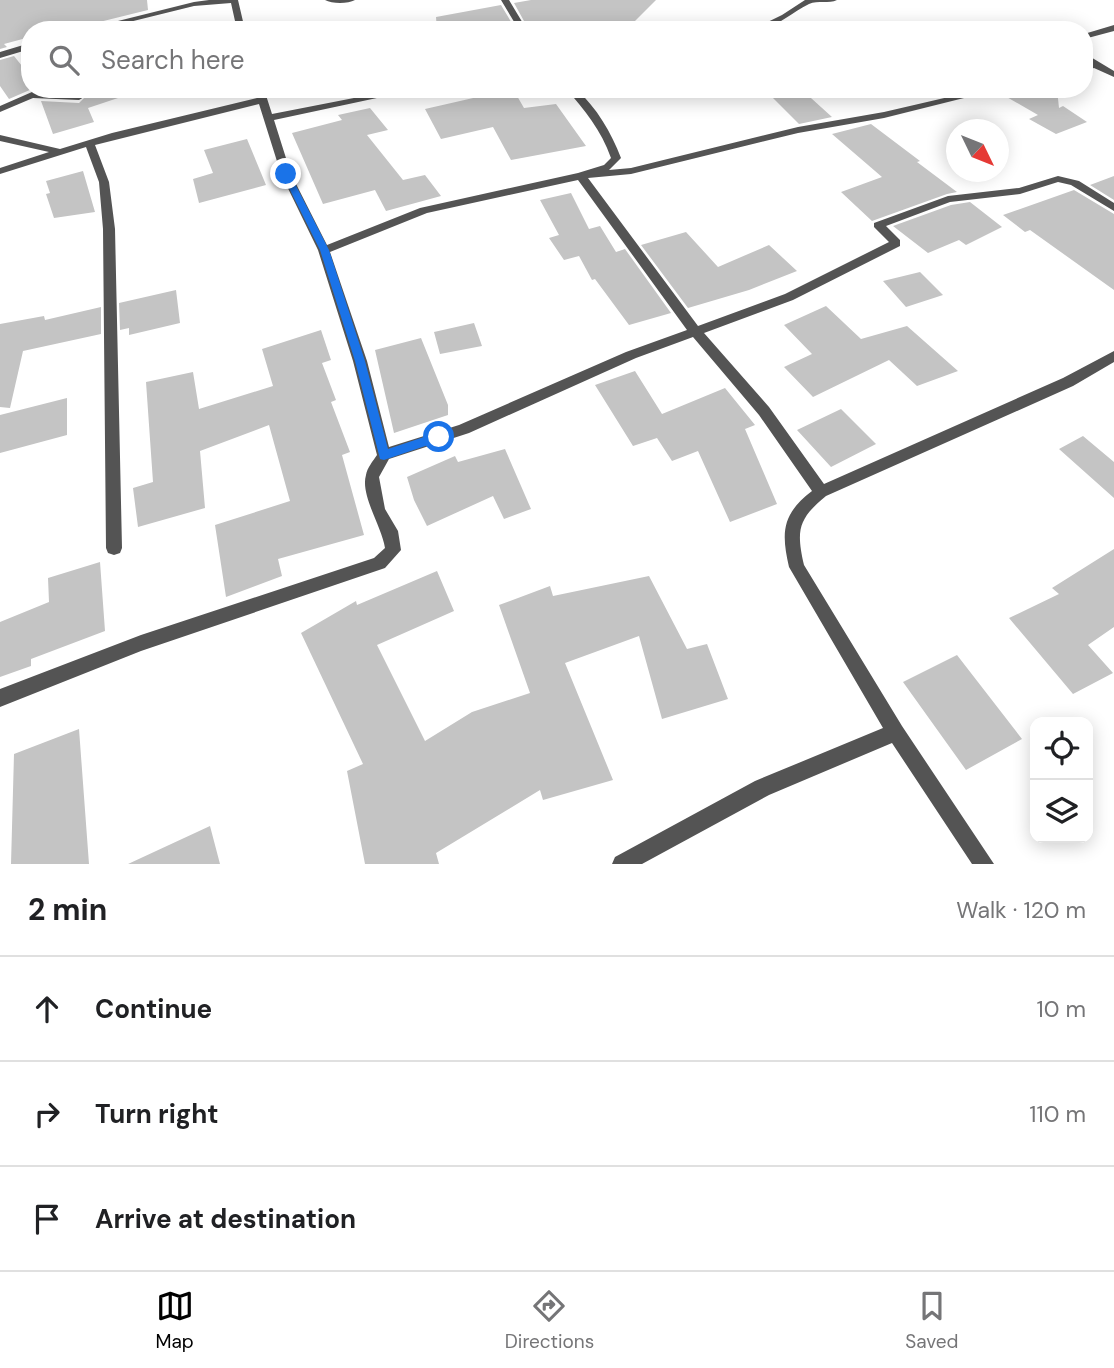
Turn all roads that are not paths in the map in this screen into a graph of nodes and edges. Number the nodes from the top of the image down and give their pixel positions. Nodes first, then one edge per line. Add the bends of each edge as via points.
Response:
1 (233, 0) edge
2 (329, 0) edge
3 (351, 0) edge
4 (505, 0) edge
5 (833, 0) edge
6 (123, 21) edge
7 (239, 21) edge
8 (518, 21) edge
9 (774, 21) edge
10 (1114, 27) edge
11 (1093, 34) edge
12 (21, 49) edge
13 (0, 55) edge
14 (1095, 65) edge
15 (1114, 74) edge
16 (25, 98) edge
17 (249, 98) edge
18 (261, 98) edge
19 (367, 98) edge
20 (581, 98) edge
21 (957, 98) edge
22 (0, 109) edge
23 (267, 117) junction
24 (0, 137) edge
25 (89, 143) junction
26 (62, 152) junction
27 (0, 171) edge
28 (581, 176) junction
29 (1114, 208) edge
30 (324, 250) junction
31 (696, 333) junction
32 (1114, 356) edge
33 (384, 455) junction
34 (821, 492) junction
35 (114, 548) dead end
36 (0, 698) edge
37 (896, 732) junction
38 (622, 864) edge
39 (984, 864) edge

1 - 6 street
1 - 7 street
2 - 3 street
4 - 8 street
5 - 9 street via 810,0
10 - 11 street
12 - 13 street
14 - 15 street
16 - 22 street
17 - 25 street
18 - 23 street
19 - 23 street
20 - 28 street via 616,158 608,167
21 - 28 street via 631,171
23 - 30 street via 286,174
24 - 26 street
25 - 26 street
25 - 35 street via 104,182 109,229
26 - 27 street
28 - 30 street via 424,210
28 - 31 street
29 - 31 street via 1065,179 1020,191 948,199 878,225 896,243 789,298
30 - 33 street
31 - 33 street via 631,355 464,429
31 - 34 street via 764,411
32 - 34 street via 1068,382
33 - 36 street via 372,477 393,550 379,563 141,643
34 - 37 street via 792,522 789,536 797,566
37 - 38 street via 762,788
37 - 39 street

